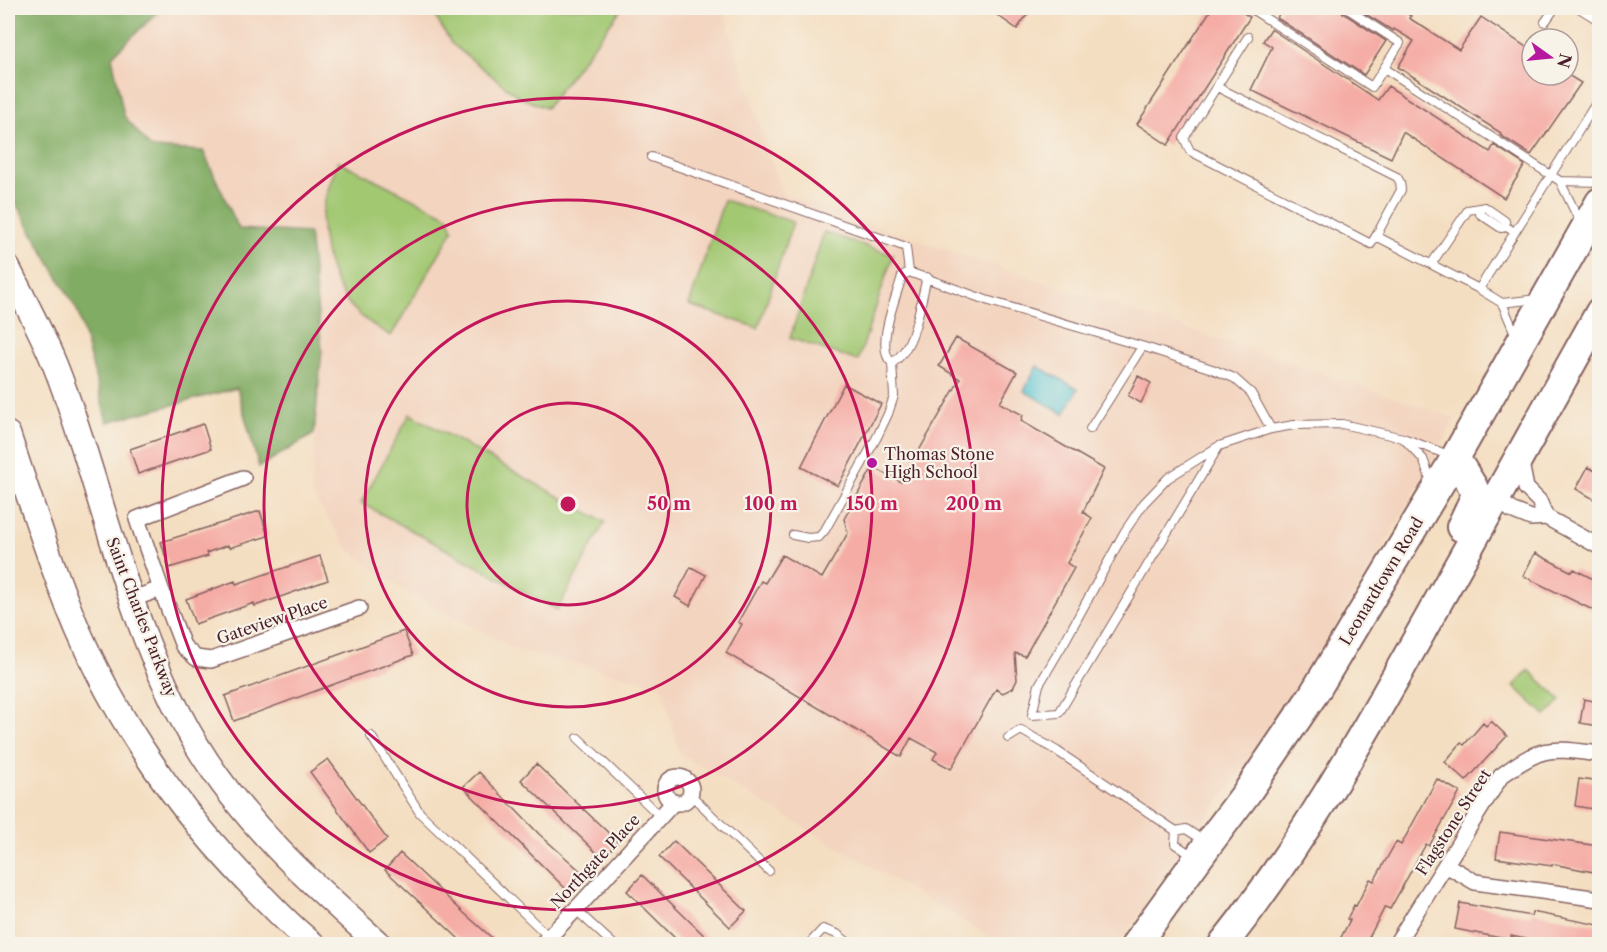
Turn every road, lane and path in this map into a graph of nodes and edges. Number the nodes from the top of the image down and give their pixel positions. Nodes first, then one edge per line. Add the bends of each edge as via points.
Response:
1 (1250, 8) edge
2 (1346, 8) edge
3 (1555, 8) edge
4 (1579, 8) edge
5 (1599, 21) edge
6 (1545, 22) dead end
7 (1248, 37) dead end
8 (1384, 68) junction
9 (1217, 87) junction
10 (1599, 97) edge
11 (651, 157) dead end
12 (1551, 175) junction
13 (1560, 181) junction
14 (1599, 182) edge
15 (1599, 202) edge
16 (1584, 229) junction
17 (1514, 232) junction
18 (1376, 236) junction
19 (1432, 263) junction
20 (8, 268) edge
21 (909, 272) junction
22 (927, 277) junction
23 (1479, 289) junction
24 (1544, 297) junction
25 (1502, 303) junction
26 (1599, 312) edge
27 (1142, 347) junction
28 (1515, 350) junction
29 (892, 363) junction
30 (1090, 429) dead end
31 (1270, 429) junction
32 (8, 434) edge
33 (1403, 438) junction
34 (1219, 446) junction
35 (1455, 458) junction
36 (1520, 458) junction
37 (243, 478) dead end
38 (1424, 488) dead end
39 (1496, 497) junction
40 (1545, 517) junction
41 (793, 535) dead end
42 (1599, 547) edge
43 (1390, 549) dead end
44 (161, 589) junction
45 (132, 599) junction
46 (1367, 605) junction
47 (359, 608) dead end
48 (1406, 657) junction
49 (371, 736) dead end
50 (578, 738) dead end
51 (1008, 738) dead end
52 (1599, 754) edge
53 (690, 794) junction
54 (674, 802) junction
55 (661, 817) junction
56 (1176, 831) junction
57 (1203, 851) junction
58 (1446, 864) junction
59 (769, 871) dead end
60 (1599, 899) edge
61 (576, 909) junction
62 (545, 941) edge
63 (313, 945) edge
64 (379, 945) edge
65 (613, 945) edge
66 (809, 945) edge
67 (850, 945) edge
68 (1137, 945) edge
69 (1223, 945) edge
70 (1396, 945) edge

1 - 8 lane via 1372,87
2 - 8 lane via 1400,43
3 - 6 lane
4 - 5 lane
7 - 9 lane
8 - 12 lane
9 - 18 lane via 1397,177 1401,190
9 - 18 lane via 1184,138 1190,151 1371,244
10 - 12 lane
11 - 21 lane via 906,246
12 - 13 lane
12 - 17 lane
13 - 14 lane
13 - 16 lane
15 - 16 highway, Leonardtown Road
16 - 24 highway, Leonardtown Road
17 - 19 lane via 1485,207 1468,210
17 - 23 lane
18 - 19 lane
19 - 23 lane
20 - 45 main road, Saint Charles Parkway via 52,358
21 - 22 lane
21 - 29 lane via 903,276 885,339 886,354
22 - 27 lane via 986,300
22 - 29 lane via 911,339 899,359
23 - 25 lane
24 - 25 lane
24 - 28 highway, Leonardtown Road
25 - 28 lane
26 - 36 highway
27 - 30 lane
27 - 31 lane via 1233,378 1251,393
28 - 35 highway, Leonardtown Road
28 - 39 highway via 1501,399 1477,441 1474,459
29 - 41 lane via 894,396 888,414 825,530 819,537
31 - 33 lane via 1342,424
31 - 34 lane
32 - 63 main road via 61,590 126,724 204,834
33 - 35 lane
33 - 38 lane via 1423,459 1430,478
34 - 34 lane via 1168,478 1144,503 1039,685 1032,715 1059,713
35 - 46 highway, Leonardtown Road
35 - 48 highway via 1476,499 1409,624
36 - 39 highway
36 - 40 street via 1526,488 1539,501
37 - 44 street via 137,519
39 - 40 street via 1511,510 1530,518
39 - 48 highway
40 - 42 street
43 - 46 lane via 1373,580
44 - 45 street
44 - 47 street, Gateview Place via 183,646 189,654 204,660
45 - 64 main road, Saint Charles Parkway via 165,683 218,776 298,872
46 - 57 highway, Leonardtown Road via 1313,696
48 - 69 highway via 1287,856
49 - 62 lane via 420,813
50 - 55 lane
51 - 56 lane via 1021,730
52 - 58 street, Flagstone Street via 1544,750 1527,758 1502,776
53 - 54 street via 684,801
53 - 54 street via 686,780 674,778 665,791
53 - 59 lane
54 - 55 street, Northgate Place
55 - 61 street, Northgate Place
56 - 57 lane via 1186,829
56 - 57 lane via 1175,844
57 - 68 highway, Leonardtown Road
58 - 60 street via 1475,882
58 - 70 street, Flagstone Street
61 - 62 street, Northgate Place
61 - 65 lane
66 - 67 lane via 823,929

